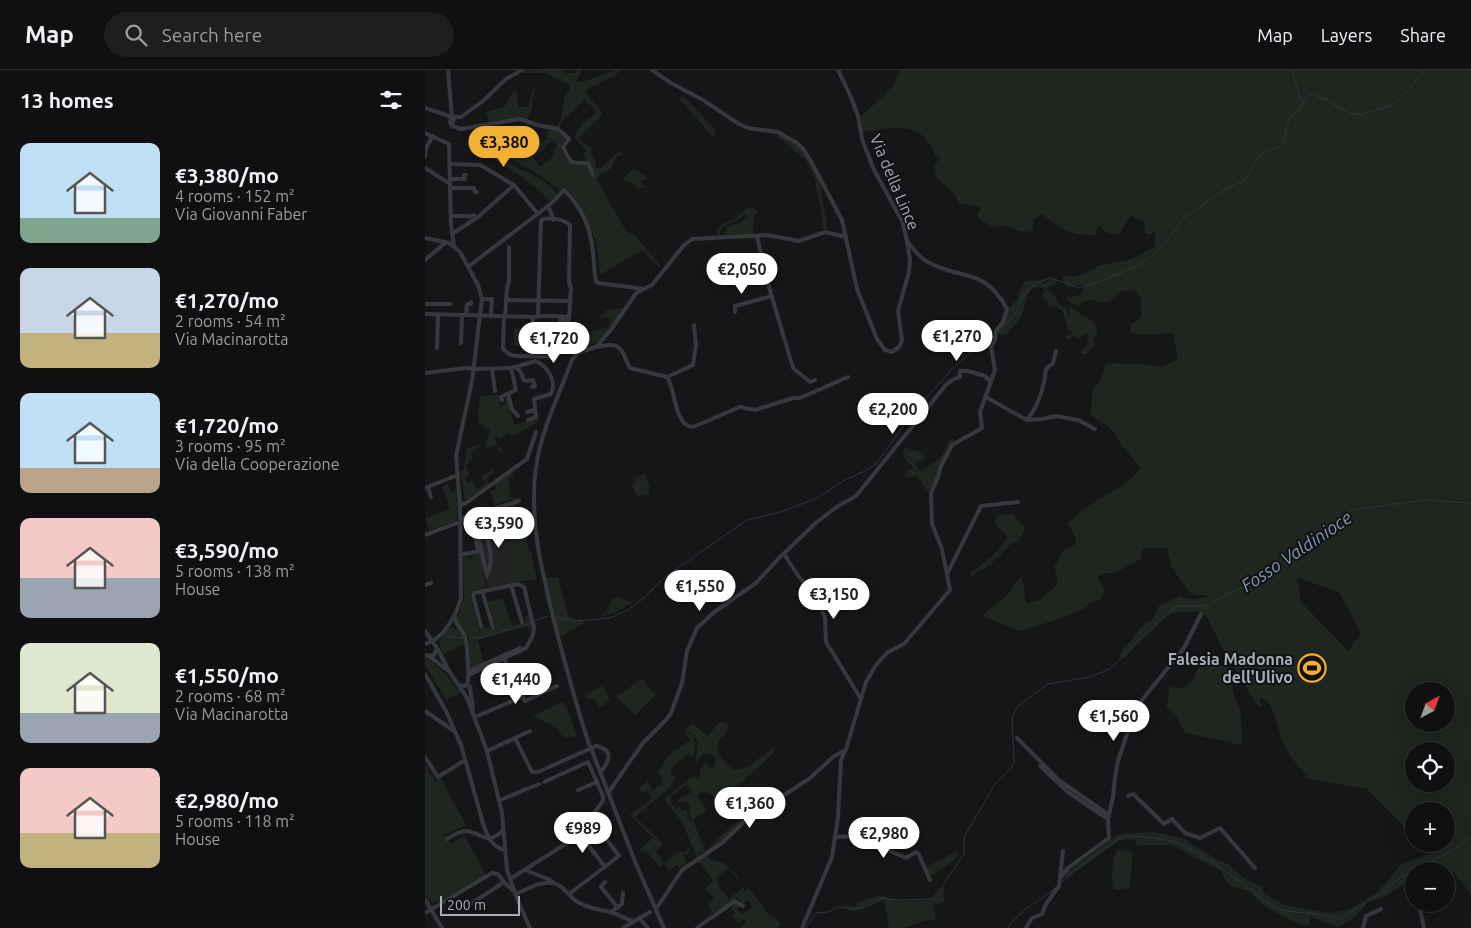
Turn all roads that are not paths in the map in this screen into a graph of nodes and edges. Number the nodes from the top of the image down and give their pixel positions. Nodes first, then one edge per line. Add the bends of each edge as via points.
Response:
1 (448, 70) edge
2 (522, 70) edge
3 (652, 70) edge
4 (838, 70) edge
5 (425, 108) edge
6 (452, 117) junction
7 (425, 132) edge
8 (433, 136) junction
9 (425, 157) edge
10 (450, 164) junction
11 (425, 168) edge
12 (467, 175) dead end
13 (593, 175) dead end
14 (450, 184) junction
15 (514, 185) junction
16 (477, 192) dead end
17 (548, 206) junction
18 (538, 214) junction
19 (474, 215) dead end
20 (451, 216) junction
21 (554, 220) junction
22 (757, 236) junction
23 (453, 237) junction
24 (846, 237) junction
25 (425, 238) edge
26 (907, 241) junction
27 (447, 243) junction
28 (454, 246) junction
29 (509, 247) dead end
30 (425, 260) edge
31 (469, 266) junction
32 (644, 289) junction
33 (771, 296) junction
34 (482, 299) junction
35 (506, 300) junction
36 (538, 301) junction
37 (571, 301) junction
38 (471, 302) dead end
39 (426, 304) edge
40 (450, 304) dead end
41 (735, 312) dead end
42 (426, 314) edge
43 (438, 314) junction
44 (464, 315) junction
45 (481, 316) junction
46 (491, 316) junction
47 (505, 316) junction
48 (535, 316) junction
49 (561, 316) junction
50 (569, 317) junction
51 (694, 325) dead end
52 (461, 344) dead end
53 (561, 345) dead end
54 (596, 347) junction
55 (437, 348) dead end
56 (1056, 351) dead end
57 (529, 356) dead end
58 (553, 356) dead end
59 (512, 368) junction
60 (474, 369) junction
61 (492, 369) junction
62 (501, 369) junction
63 (425, 373) edge
64 (502, 376) dead end
65 (667, 377) junction
66 (848, 377) dead end
67 (815, 380) dead end
68 (991, 382) junction
69 (514, 387) dead end
70 (532, 387) dead end
71 (495, 391) dead end
72 (508, 394) junction
73 (986, 396) junction
74 (502, 400) dead end
75 (540, 407) dead end
76 (535, 409) junction
77 (527, 412) dead end
78 (517, 416) dead end
79 (528, 420) dead end
80 (1027, 420) junction
81 (1095, 429) dead end
82 (536, 432) dead end
83 (458, 475) junction
84 (426, 487) edge
85 (431, 498) dead end
86 (519, 501) dead end
87 (1018, 502) dead end
88 (460, 505) junction
89 (471, 516) junction
90 (460, 520) junction
91 (425, 534) edge
92 (480, 551) junction
93 (784, 554) junction
94 (460, 555) junction
95 (947, 574) junction
96 (431, 582) dead end
97 (425, 585) edge
98 (511, 585) junction
99 (482, 591) junction
100 (1201, 614) dead end
101 (455, 617) junction
102 (522, 622) dead end
103 (481, 626) dead end
104 (446, 627) junction
105 (493, 627) dead end
106 (426, 632) edge
107 (463, 632) junction
108 (439, 635) junction
109 (431, 642) junction
110 (425, 644) edge
111 (437, 648) junction
112 (426, 655) edge
113 (504, 657) junction
114 (540, 666) dead end
115 (449, 671) junction
116 (469, 673) junction
117 (425, 674) edge
118 (513, 677) junction
119 (457, 682) junction
120 (466, 686) junction
121 (557, 686) dead end
122 (463, 693) junction
123 (522, 697) junction
124 (861, 699) junction
125 (425, 711) edge
126 (474, 715) junction
127 (530, 731) dead end
128 (455, 733) junction
129 (515, 738) junction
130 (1017, 738) dead end
131 (846, 749) junction
132 (487, 751) junction
133 (425, 757) edge
134 (465, 760) junction
135 (1040, 766) dead end
136 (600, 773) junction
137 (544, 782) dead end
138 (597, 782) junction
139 (539, 784) dead end
140 (578, 790) dead end
141 (608, 793) junction
142 (1128, 796) dead end
143 (499, 800) junction
144 (1108, 817) junction
145 (576, 828) junction
146 (503, 830) junction
147 (602, 833) dead end
148 (496, 837) junction
149 (835, 837) junction
150 (489, 838) junction
151 (447, 840) dead end
152 (505, 843) junction
153 (505, 850) junction
154 (1063, 851) dead end
155 (625, 852) dead end
156 (619, 856) junction
157 (605, 868) junction
158 (1255, 868) dead end
159 (525, 870) junction
160 (1060, 878) junction
161 (510, 879) junction
162 (929, 880) dead end
163 (504, 882) junction
164 (553, 882) junction
165 (605, 882) dead end
166 (515, 892) junction
167 (623, 893) dead end
168 (569, 894) junction
169 (426, 901) edge
170 (438, 905) junction
171 (469, 905) dead end
172 (743, 906) dead end
173 (618, 908) junction
174 (431, 909) junction
175 (656, 909) junction
176 (1381, 909) dead end
177 (611, 912) junction
178 (650, 912) dead end
179 (1421, 912) edge
180 (425, 913) edge
181 (436, 918) junction
182 (639, 918) junction
183 (635, 921) junction
184 (442, 928) edge
185 (530, 928) edge
186 (623, 928) edge
187 (648, 928) edge
188 (664, 928) edge
189 (697, 928) edge
190 (802, 928) edge
191 (1026, 928) edge
192 (1363, 928) edge
193 (1424, 928) edge

1 - 6 street
2 - 6 street via 506,79 461,117
3 - 24 street, Via della Lince via 739,124 778,132 797,143 831,197
4 - 26 street, Via della Lince via 858,116 862,139 874,170 901,221
5 - 6 street
6 - 13 street via 452,126 465,130 520,119 558,129 569,139 563,147 571,162 587,163
7 - 8 street
8 - 9 street
8 - 10 street via 449,144
10 - 14 street
10 - 15 street via 480,164
11 - 14 street
12 - 14 street via 465,179
14 - 16 street via 459,190 474,188
14 - 20 street
15 - 18 street
15 - 23 street
17 - 18 street
17 - 21 street
17 - 32 street via 564,190 576,205 589,233 598,283
18 - 31 street
19 - 20 street
20 - 23 street
21 - 36 street via 541,220
21 - 37 street via 570,225
22 - 24 street via 799,241 825,232
22 - 32 street via 692,239 684,244 652,285
22 - 33 street
23 - 27 street
23 - 28 street
24 - 26 street, Via della Lince via 857,289 881,346 892,352 902,340 898,311 909,272
25 - 27 street
26 - 68 street via 926,261 979,278 994,289 1007,308 991,346 995,370
27 - 28 street
27 - 30 street
28 - 31 street
29 - 35 street
31 - 34 street
32 - 54 street via 631,299
33 - 41 street via 735,306
33 - 67 street via 793,368 810,382
34 - 45 street
34 - 46 street via 492,299
35 - 36 street
35 - 47 street
36 - 37 street
36 - 48 street
37 - 50 street
38 - 44 street via 467,304
39 - 40 street
39 - 42 street
42 - 43 street
43 - 44 street
43 - 55 street
44 - 45 street
44 - 52 street
45 - 46 street
45 - 60 street
46 - 47 street
47 - 48 street
47 - 57 street via 505,352 511,356
48 - 49 street
48 - 58 street via 532,356
49 - 50 street
49 - 50 street via 567,324
49 - 53 street
51 - 65 street via 696,346 693,365
54 - 65 street via 618,347 630,368
54 - 136 street, bridge via 575,356 541,443 533,510 542,575 574,697
56 - 80 street via 1053,363 1046,369 1045,384 1036,409
59 - 62 street
59 - 69 street
59 - 70 street via 519,370 524,380 533,380 535,386
59 - 72 street via 516,390
59 - 76 street via 536,362 543,365 551,376 554,388 551,394 534,399
60 - 61 street
60 - 63 street
60 - 83 street via 456,456
61 - 62 street
61 - 71 street
62 - 64 street
65 - 66 street via 683,423 689,427 740,407 755,410 800,398
68 - 73 street
68 - 93 street via 980,374 960,370 960,377 945,386 856,496 828,514
72 - 74 street via 501,397
72 - 78 street via 512,411
73 - 80 street
73 - 95 street via 980,412 981,428 951,444 931,493 932,524
75 - 76 street
76 - 77 street
76 - 79 street via 537,417
80 - 81 street via 1056,416 1078,420
82 - 88 street via 527,459
83 - 84 street
83 - 88 street
84 - 85 street
86 - 89 street
87 - 95 street via 981,506
88 - 90 street
89 - 90 street
89 - 92 street
90 - 91 street
90 - 94 street
92 - 92 street via 486,573 487,576 491,555 489,543 478,527
92 - 94 street
93 - 124 street via 821,608 825,618 826,642
93 - 141 street via 757,583 697,628 687,651 682,683 671,713 642,744
94 - 101 street via 461,598
95 - 124 street via 950,590 904,644 888,652 875,665
96 - 97 street
98 - 99 street
98 - 102 street
98 - 113 street via 524,586 535,628 526,648
99 - 103 street via 473,596
99 - 105 street
100 - 144 street via 1181,653 1134,713 1118,761
101 - 104 street
101 - 107 street
104 - 107 street via 453,626
104 - 108 street
106 - 108 street via 433,637
106 - 109 street
107 - 116 street
108 - 109 street
108 - 111 street
109 - 110 street
109 - 111 street
111 - 112 street via 436,653
111 - 115 street
112 - 115 street
113 - 116 street
113 - 118 street
114 - 118 street
115 - 119 street
116 - 120 street
117 - 128 street
118 - 123 street
119 - 120 street
119 - 122 street
120 - 122 street
120 - 126 street via 470,687
121 - 123 street via 525,701
122 - 126 street
123 - 126 street
124 - 131 street
125 - 128 street
126 - 132 street
127 - 129 street
128 - 134 street
129 - 132 street
129 - 136 street via 532,772 596,746 606,751 609,757
130 - 144 street via 1060,782
131 - 149 street via 841,760
131 - 175 street via 681,870
132 - 143 street
133 - 134 street via 438,777
134 - 150 street
135 - 144 street via 1069,793
136 - 141 street
137 - 138 street via 588,762
138 - 140 street
138 - 145 street via 603,801 590,818
139 - 143 street
141 - 175 street
142 - 158 street via 1133,794 1164,824 1172,819 1185,833 1200,838 1220,828
143 - 146 street
144 - 160 street via 1109,838 1068,868
145 - 157 street
145 - 159 street via 564,845
146 - 148 street
146 - 152 street
147 - 156 street
148 - 150 street
148 - 152 street
149 - 162 street via 857,836 906,858 916,852
149 - 190 street via 832,857
150 - 151 street via 467,831
150 - 153 street via 494,846
152 - 153 street
153 - 161 street
154 - 160 street
155 - 156 street
156 - 157 street
157 - 168 street
159 - 161 street
159 - 164 street
160 - 191 street via 1059,886 1043,912 1032,918
161 - 166 street
163 - 166 street
163 - 170 street via 498,874 492,873
163 - 171 street
164 - 166 street
164 - 168 street
165 - 173 street via 601,887
166 - 185 street
167 - 173 street via 622,904
168 - 177 street via 584,906
169 - 170 street
169 - 174 street
169 - 180 street
170 - 174 street
170 - 181 street
172 - 189 street via 734,901
173 - 177 street
174 - 180 street
174 - 181 street
175 - 188 street
176 - 192 street via 1366,916
177 - 183 street
178 - 182 street
179 - 193 street
180 - 181 street
181 - 184 street
182 - 183 street
182 - 187 street
183 - 186 street

